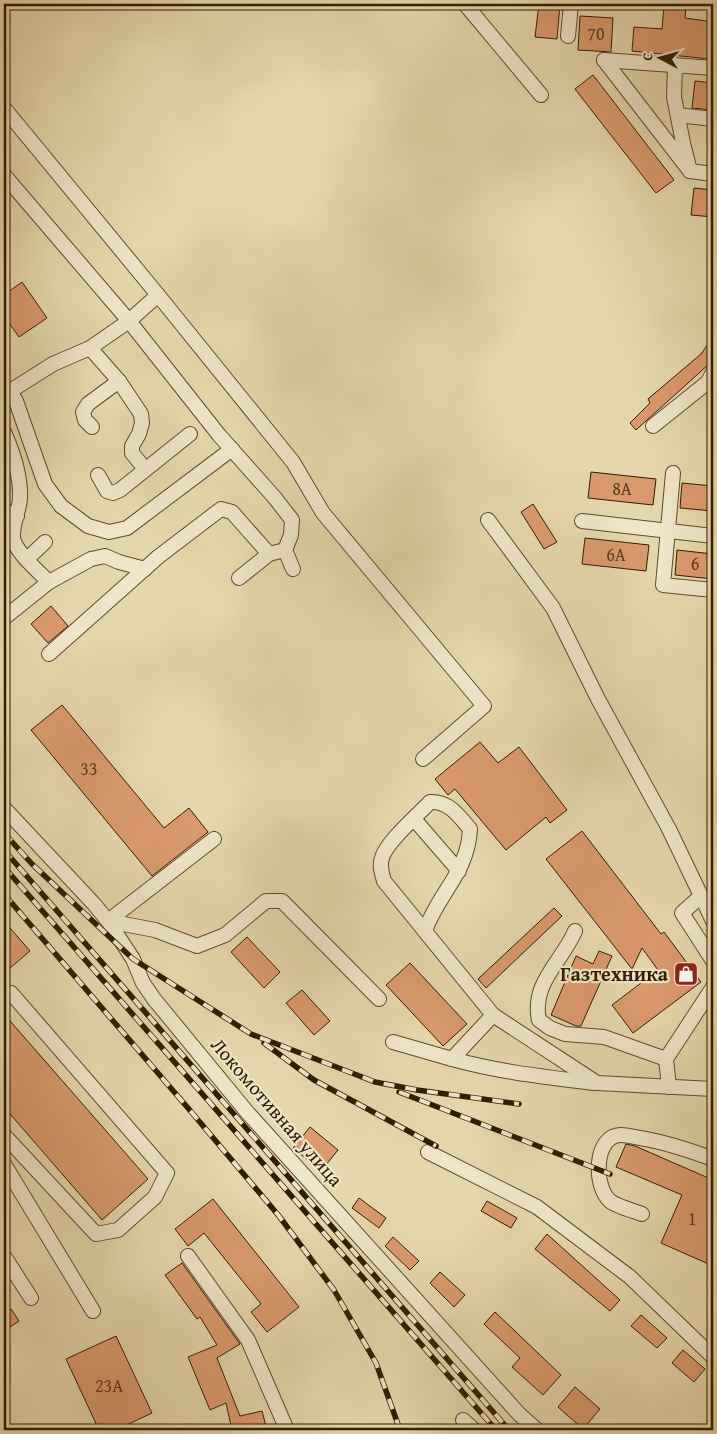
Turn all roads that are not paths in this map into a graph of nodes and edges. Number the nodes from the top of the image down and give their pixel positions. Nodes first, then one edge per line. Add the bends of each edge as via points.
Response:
1 (465, 4) edge
2 (571, 4) edge
3 (568, 36) dead end
4 (676, 65) junction
5 (713, 68) edge
6 (541, 95) dead end
7 (4, 108) edge
8 (678, 115) junction
9 (713, 119) edge
10 (690, 171) junction
11 (4, 174) edge
12 (713, 174) edge
13 (158, 295) junction
14 (129, 321) junction
15 (90, 348) junction
16 (713, 372) edge
17 (119, 381) junction
18 (7, 393) edge
19 (653, 426) dead end
20 (92, 427) dead end
21 (4, 432) edge
22 (190, 434) dead end
23 (232, 449) junction
24 (145, 470) junction
25 (673, 474) dead end
26 (98, 475) dead end
27 (10, 513) edge
28 (488, 520) dead end
29 (582, 521) dead end
30 (668, 531) junction
31 (713, 536) edge
32 (46, 542) dead end
33 (284, 550) junction
34 (269, 554) junction
35 (27, 560) junction
36 (145, 568) junction
37 (293, 569) dead end
38 (239, 578) dead end
39 (49, 582) junction
40 (713, 590) edge
41 (5, 613) edge
42 (49, 654) dead end
43 (423, 759) dead end
44 (4, 808) edge
45 (414, 819) junction
46 (214, 839) dead end
47 (459, 871) junction
48 (701, 896) junction
49 (108, 921) junction
50 (713, 921) edge
51 (425, 931) junction
52 (575, 931) dead end
53 (713, 961) edge
54 (713, 987) edge
55 (4, 998) edge
56 (379, 999) dead end
57 (493, 1015) junction
58 (393, 1042) dead end
59 (452, 1059) junction
60 (666, 1059) junction
61 (597, 1083) junction
62 (669, 1087) junction
63 (713, 1089) edge
64 (4, 1135) edge
65 (428, 1152) dead end
66 (713, 1158) edge
67 (4, 1164) edge
68 (642, 1214) dead end
69 (4, 1256) edge
70 (188, 1256) dead end
71 (31, 1298) dead end
72 (93, 1311) dead end
73 (713, 1357) edge
74 (463, 1420) dead end
75 (287, 1430) edge
76 (474, 1430) edge
77 (537, 1430) edge

1 - 6 street
2 - 3 street
4 - 5 street
4 - 8 street via 674,97
4 - 10 street via 604,60
7 - 13 street
8 - 9 street
8 - 10 street
10 - 12 street
11 - 14 street
13 - 14 street
13 - 43 street via 293,462 324,513 484,706
14 - 15 street
14 - 23 street
15 - 17 street
15 - 18 street via 53,364
16 - 19 street via 708,382
17 - 20 street via 88,404 83,412
17 - 24 street via 141,414 142,423 132,453
18 - 23 street via 16,401 45,484 60,506 88,526 109,532 127,528
21 - 27 street via 19,479 20,499
22 - 24 street
23 - 33 street via 292,520
24 - 26 street via 113,493 107,491
25 - 30 street
27 - 35 street via 13,538
28 - 48 street via 553,608
29 - 30 street
30 - 31 street
30 - 40 street via 663,585
32 - 35 street
33 - 34 street
33 - 37 street
34 - 36 street via 232,512 221,509
34 - 38 street
35 - 39 street
36 - 39 street via 105,556 91,559
36 - 42 street
39 - 41 street
44 - 49 street, Локомотивная улица
45 - 47 street
45 - 47 street via 430,802 452,808 470,829 469,844
45 - 51 street via 386,847 380,869 384,881
46 - 49 street
47 - 51 street
48 - 50 street
48 - 53 street via 682,913
49 - 56 street via 155,930 197,946 224,935 266,901 282,901
49 - 77 street, Локомотивная улица via 154,999 246,1112
51 - 57 street
52 - 60 street via 538,996 539,1020 565,1034 604,1037
54 - 60 street
55 - 64 street via 11,993 167,1173 155,1197 118,1230 96,1234
57 - 59 street
57 - 61 street
58 - 59 street
59 - 61 street via 523,1075
60 - 62 street
61 - 62 street
62 - 63 street
65 - 73 street via 537,1207 630,1277
66 - 68 street via 654,1140 619,1134 608,1141 599,1156 597,1169 601,1188 610,1201
67 - 72 street
69 - 71 street
70 - 75 street via 248,1340
74 - 76 street

